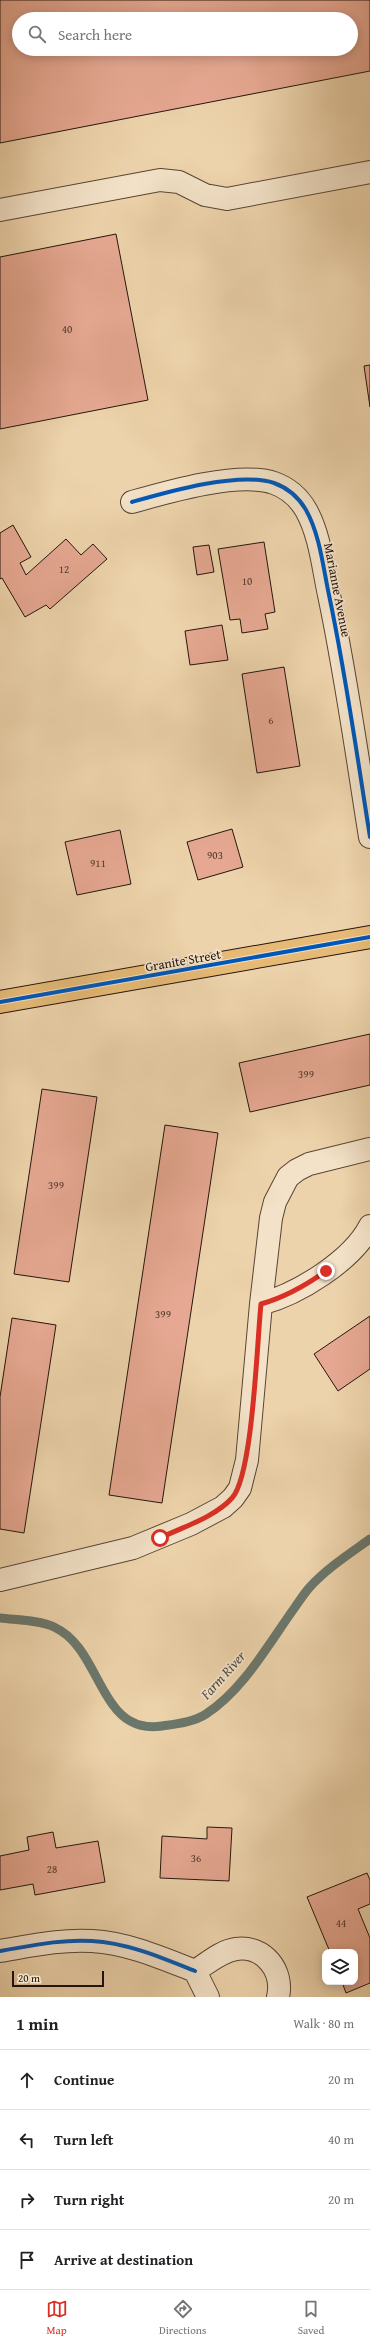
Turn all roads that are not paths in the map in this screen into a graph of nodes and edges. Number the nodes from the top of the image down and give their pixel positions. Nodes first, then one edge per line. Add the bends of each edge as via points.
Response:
1 (370, 172) edge
2 (0, 210) edge
3 (132, 502) dead end
4 (370, 837) edge
5 (370, 937) edge
6 (0, 1002) edge
7 (370, 1149) edge
8 (370, 1226) edge
9 (261, 1304) junction
10 (0, 1580) edge
11 (0, 1951) edge
12 (195, 1971) junction
13 (208, 1997) edge
14 (278, 1997) edge

1 - 2 street via 227,199 206,195 179,182 160,180
3 - 4 street, Marianne Avenue via 177,490 260,480 275,483 297,498 306,510 317,539 336,631
5 - 6 main road, Granite Street
7 - 9 street via 309,1164 288,1177 275,1202 271,1218
8 - 9 street via 348,1253 305,1286 289,1295
9 - 10 street via 247,1460 240,1488 233,1498 223,1507 191,1524 133,1548
11 - 12 street via 48,1943 92,1941 138,1950
12 - 13 street
12 - 14 street via 222,1954 237,1949 252,1950 264,1956 273,1965 278,1977

